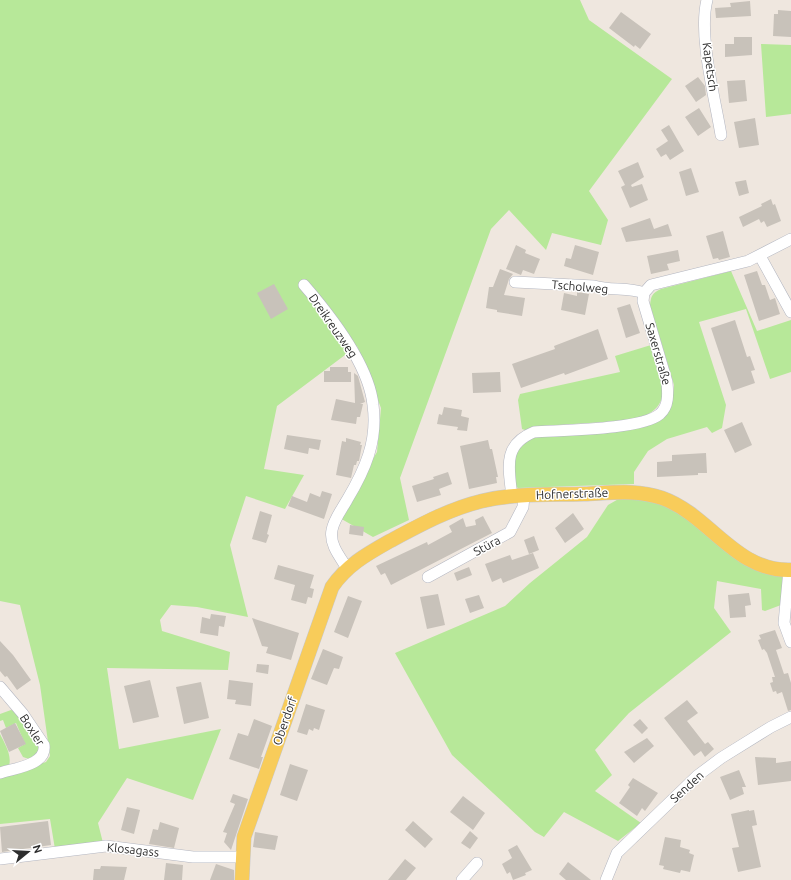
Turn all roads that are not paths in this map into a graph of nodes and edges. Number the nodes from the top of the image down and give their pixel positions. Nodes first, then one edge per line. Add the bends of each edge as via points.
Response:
1 (707, 0) edge
2 (721, 134) dead end
3 (791, 239) edge
4 (760, 256) junction
5 (515, 282) dead end
6 (304, 285) dead end
7 (644, 293) junction
8 (791, 312) edge
9 (518, 496) junction
10 (347, 568) junction
11 (790, 570) edge
12 (428, 577) dead end
13 (791, 642) edge
14 (0, 687) edge
15 (791, 717) edge
16 (0, 773) edge
17 (243, 857) junction
18 (0, 859) edge
19 (477, 863) dead end
20 (242, 880) edge
21 (462, 880) edge
22 (606, 880) edge

1 - 2 street, Kapetsch via 704,10 708,64
3 - 4 street
4 - 7 street via 744,263 651,285
4 - 8 street
5 - 7 street, Tscholweg via 594,286 607,290 634,289
6 - 10 street, Dreikreuzweg via 357,360 368,384 373,404 370,454 332,530 336,552
7 - 9 street, Saxerstraße via 643,301 668,382 666,404 660,413 641,424 534,432 518,440 510,457
9 - 10 main road, Hofnerstraße via 482,501 432,518
9 - 11 main road, Hofnerstraße via 638,492 662,498 694,514 725,544 746,559
9 - 12 street, Stüra via 523,507 510,532
10 - 17 main road, Oberdorf via 332,588 244,837
11 - 13 street via 784,623
14 - 16 street, Boxler via 23,714 44,745 45,751 37,761
15 - 22 street, Senden via 765,730 697,776 617,853
17 - 18 street, Klosagass via 194,857 106,846
17 - 20 main road, Oberdorf
19 - 21 street

